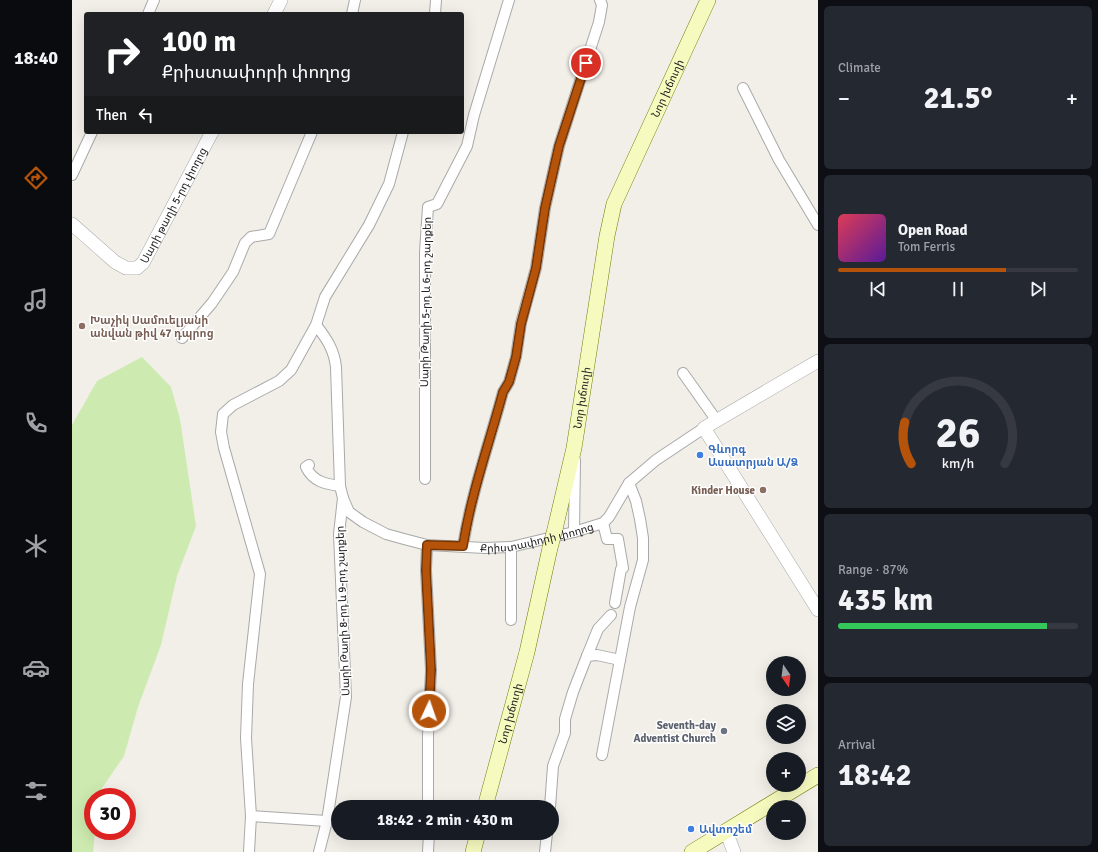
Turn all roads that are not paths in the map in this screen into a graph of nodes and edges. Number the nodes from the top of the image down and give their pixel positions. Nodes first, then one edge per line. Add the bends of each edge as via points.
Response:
1 (154, 0) edge
2 (281, 0) edge
3 (355, 0) edge
4 (436, 0) edge
5 (509, 0) edge
6 (600, 0) edge
7 (708, 0) edge
8 (149, 12) edge
9 (275, 12) edge
10 (352, 12) edge
11 (435, 12) edge
12 (742, 88) dead end
13 (91, 134) edge
14 (211, 134) edge
15 (311, 134) edge
16 (402, 134) edge
17 (72, 175) edge
18 (815, 214) edge
19 (72, 224) edge
20 (818, 225) edge
21 (316, 325) junction
22 (182, 338) dead end
23 (818, 361) edge
24 (683, 373) dead end
25 (717, 421) junction
26 (704, 428) junction
27 (574, 448) junction
28 (309, 465) dead end
29 (425, 479) dead end
30 (629, 483) junction
31 (340, 486) junction
32 (343, 498) junction
33 (603, 523) junction
34 (574, 532) junction
35 (427, 545) junction
36 (463, 546) junction
37 (511, 547) junction
38 (615, 603) dead end
39 (818, 610) edge
40 (611, 615) dead end
41 (511, 620) dead end
42 (587, 656) junction
43 (620, 660) junction
44 (602, 756) dead end
45 (818, 775) edge
46 (428, 800) edge
47 (487, 800) edge
48 (551, 800) edge
49 (251, 816) junction
50 (327, 821) junction
51 (726, 831) junction
52 (429, 840) edge
53 (476, 840) edge
54 (546, 840) edge
55 (249, 852) edge
56 (319, 852) edge
57 (428, 852) edge
58 (473, 852) edge
59 (545, 852) edge
60 (692, 852) edge
61 (734, 852) edge

1 - 8 street
2 - 9 street
3 - 10 street
4 - 11 street
5 - 29 street, Սարի Թաղի 5-րդ և 6-րդ շարքեր via 467,146 436,204 428,207 425,252
6 - 36 street via 602,5 599,22 559,146 516,357 475,487
7 - 27 main road, Նոր խճուղի via 614,204
12 - 18 street via 779,160
13 - 17 street
14 - 19 street, Սարի թաղի 5-րդ փողոց via 143,263 137,268 126,268 115,262
15 - 22 street via 269,234 251,237 245,243 233,272
16 - 21 street via 389,184 369,225 325,297
18 - 20 street
21 - 31 street, Սարի Թաղի 8-րդ և 9-րդ շարքեր via 330,344 335,356
21 - 49 street via 291,370 285,376 233,405 222,417 224,448 260,574 248,684 246,738
23 - 25 street, Քրիստափորի փողոց
24 - 25 street
25 - 26 street, Քրիստափորի փողոց
26 - 30 street, Քրիստափորի փողոց via 656,460
26 - 39 street
27 - 34 street
27 - 47 main road, Նոր խճուղի, bridge via 527,652
28 - 31 street via 306,468 312,477 321,482
30 - 33 street, Քրիստափորի փողոց
30 - 43 street via 640,519 643,560 630,607
31 - 32 street, Սարի Թաղի 8-րդ և 9-րդ շարքեր
32 - 35 street, Քրիստափորի փողոց via 349,512 363,522 386,534
32 - 50 street, Սարի Թաղի 8-րդ և 9-րդ շարքեր via 339,534 346,697
33 - 34 street, Քրիստափորի փողոց
33 - 38 street via 607,539 618,539 623,568
34 - 37 street, Քրիստափորի փողոց
35 - 36 street, Քրիստափորի փողոց
35 - 46 street via 431,670
36 - 37 street, Քրիստափորի փողոց
37 - 41 street
40 - 42 street via 598,629
42 - 43 street via 597,655
42 - 48 street via 573,692 565,719 565,733 553,766
43 - 44 street
45 - 51 main road
49 - 50 street
49 - 55 street
50 - 56 street, Սարի Թաղի 8-րդ և 9-րդ շարքեր
51 - 60 main road
51 - 61 street
52 - 57 street
53 - 58 main road
54 - 59 street

